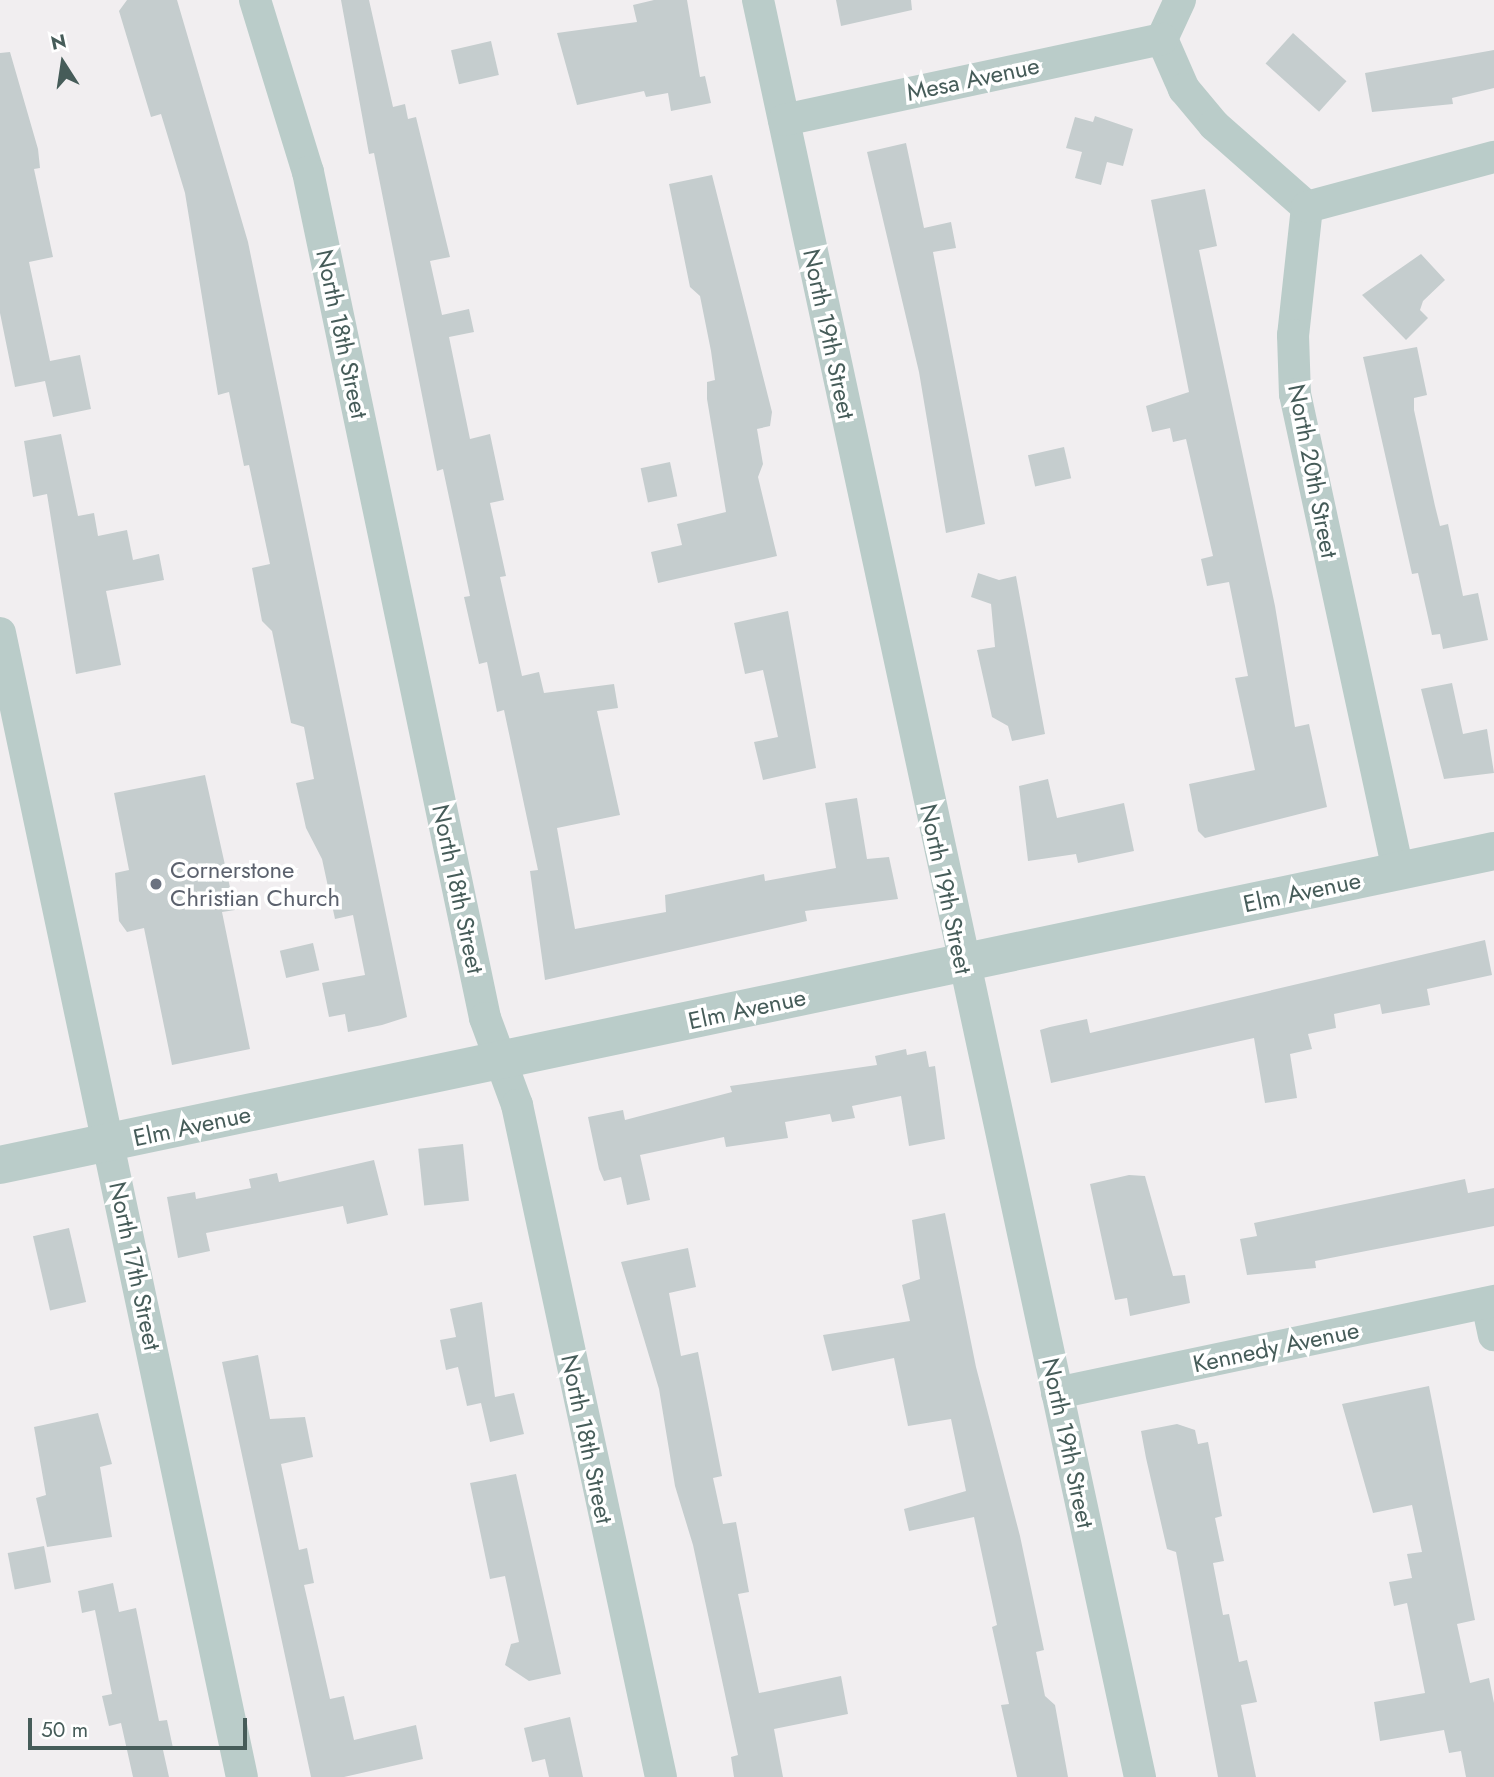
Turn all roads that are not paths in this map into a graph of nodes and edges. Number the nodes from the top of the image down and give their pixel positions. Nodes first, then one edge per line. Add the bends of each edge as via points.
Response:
1 (255, 0) edge
2 (758, 0) edge
3 (1180, 0) edge
4 (1162, 39) junction
5 (784, 120) junction
6 (1494, 157) edge
7 (1307, 207) junction
8 (0, 632) edge
9 (10, 727) edge
10 (1494, 851) edge
11 (1398, 871) junction
12 (961, 964) junction
13 (496, 1063) junction
14 (109, 1143) junction
15 (0, 1165) edge
16 (1491, 1302) edge
17 (1494, 1335) edge
18 (1057, 1393) junction
19 (242, 1777) edge
20 (661, 1777) edge
21 (1140, 1777) edge

1 - 13 street, North 18th Street via 308,172
2 - 5 street, North 19th Street
3 - 4 street
4 - 5 street, Mesa Avenue
4 - 7 street via 1178,79 1214,125
5 - 12 street, North 19th Street
6 - 7 street
7 - 11 street, North 20th Street via 1293,335 1295,394
8 - 9 street, North 17th Street
9 - 14 street, North 17th Street
10 - 11 street, Elm Avenue
11 - 12 street, Elm Avenue
12 - 13 street, Elm Avenue
12 - 18 street, North 19th Street
13 - 14 street, Elm Avenue
13 - 20 street, North 18th Street via 517,1105
14 - 15 street, Elm Avenue
14 - 19 street, North 17th Street
16 - 17 street
16 - 18 street, Kennedy Avenue
18 - 21 street, North 19th Street

